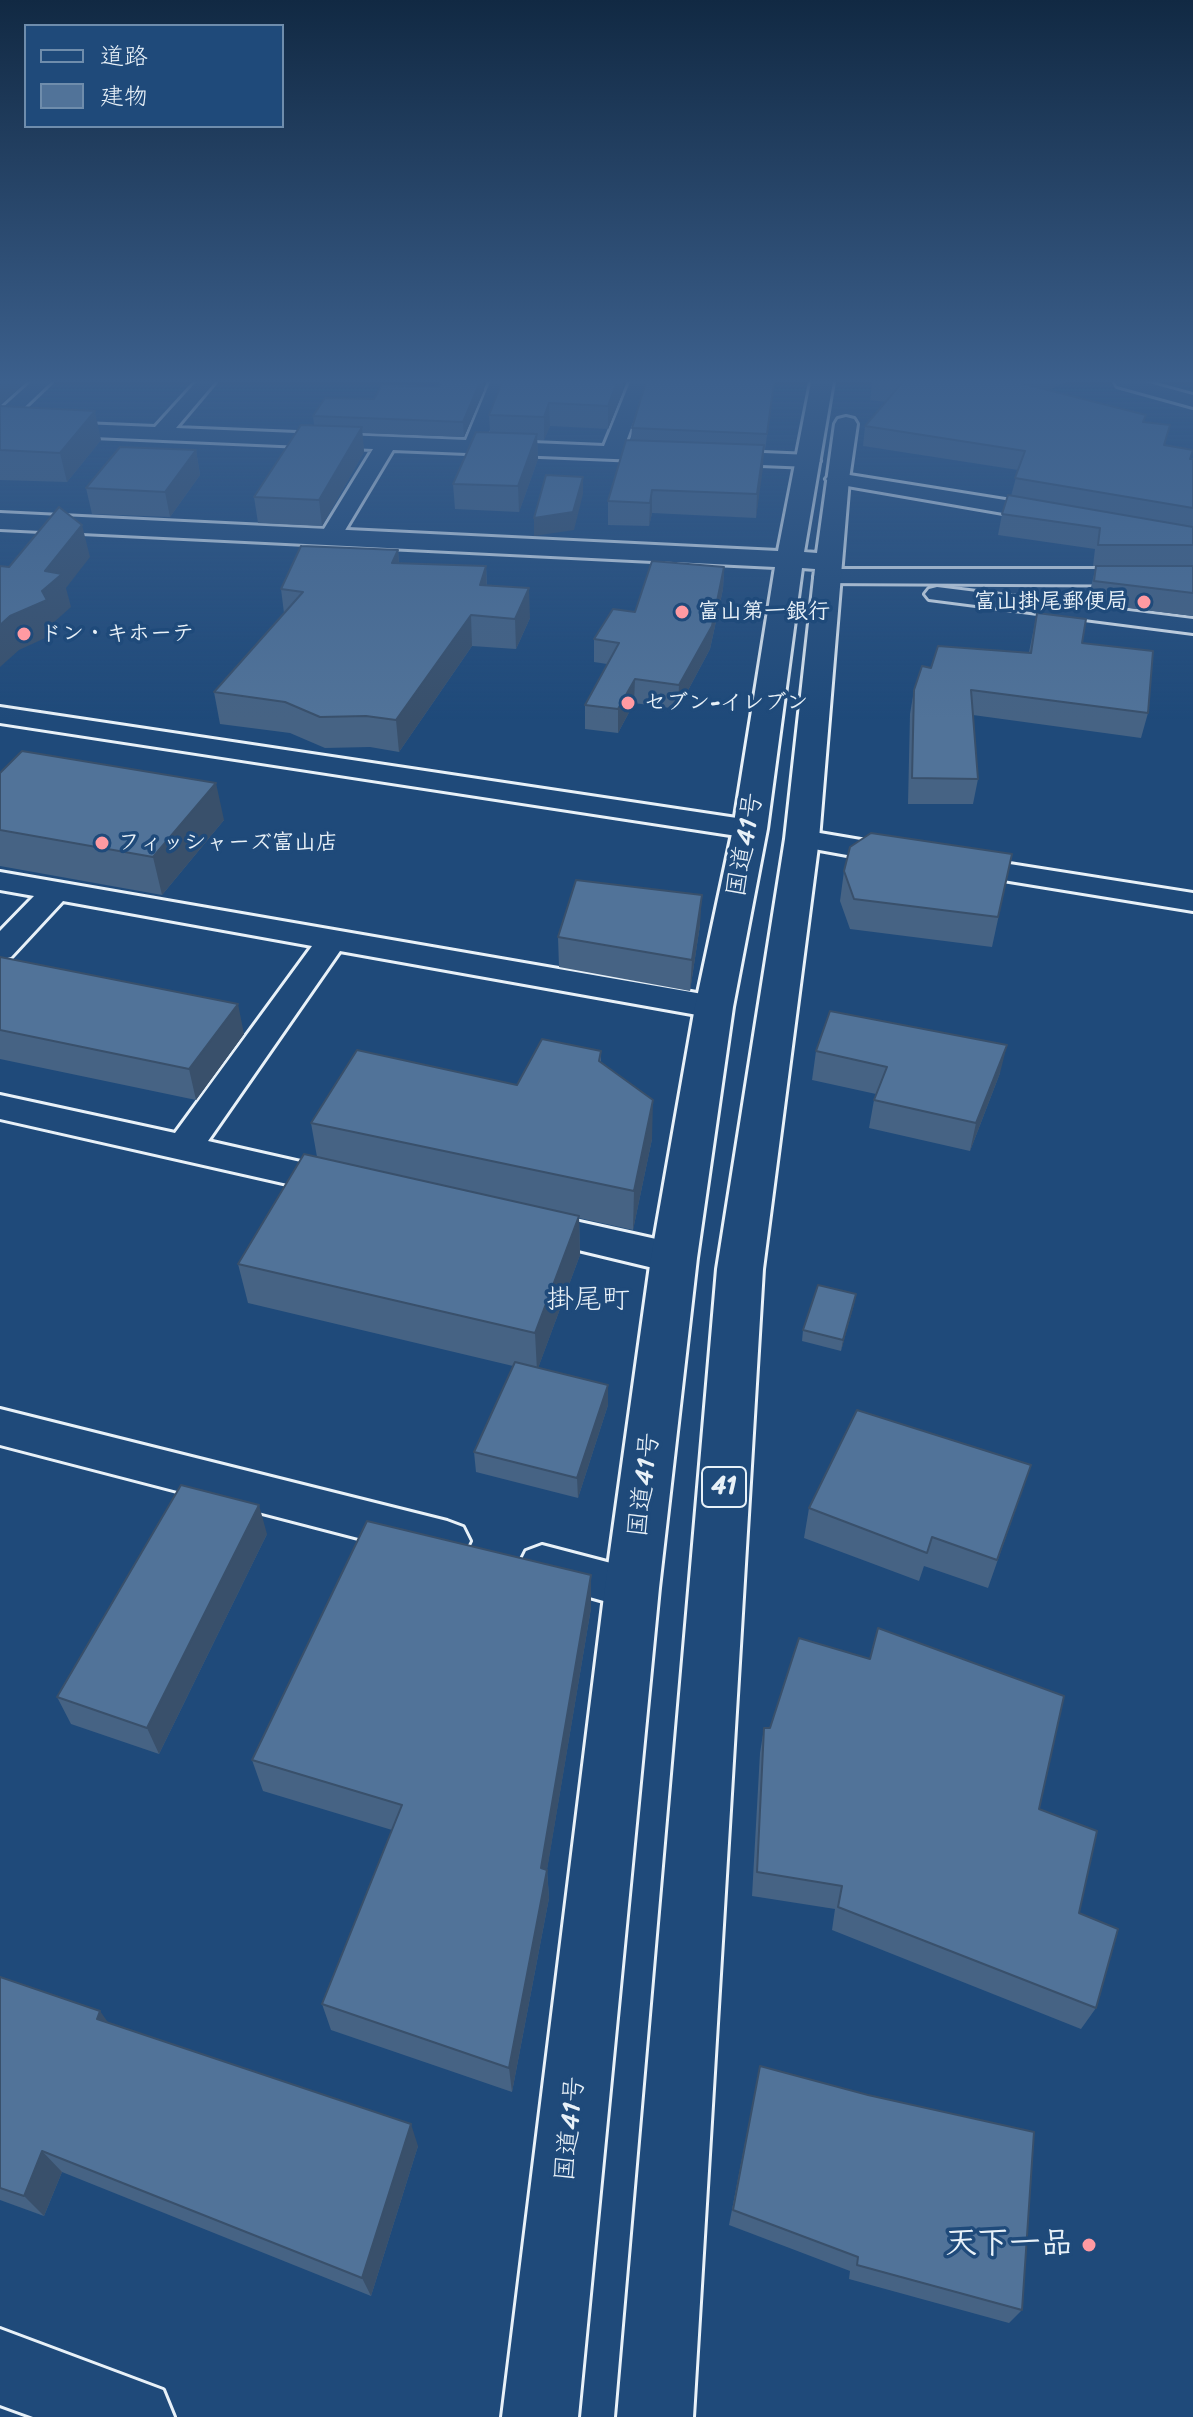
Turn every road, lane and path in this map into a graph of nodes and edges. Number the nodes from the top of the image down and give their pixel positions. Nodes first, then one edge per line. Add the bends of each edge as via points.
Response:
1 (356, 495) edge
2 (810, 495) edge
3 (832, 495) edge
4 (933, 495) edge
5 (1079, 519) edge
6 (0, 521) edge
7 (0, 534) edge
8 (330, 537) junction
9 (1193, 564) edge
10 (809, 568) junction
11 (1193, 577) edge
12 (1005, 590) junction
13 (937, 594) dead end
14 (1193, 626) edge
15 (0, 715) edge
16 (750, 829) junction
17 (802, 839) junction
18 (0, 881) edge
19 (56, 891) junction
20 (1193, 902) edge
21 (332, 940) junction
22 (0, 950) edge
23 (714, 1007) junction
24 (0, 1107) edge
25 (185, 1147) junction
26 (382, 1192) edge
27 (504, 1219) edge
28 (674, 1258) junction
29 (0, 1427) edge
30 (632, 1588) junction
31 (0, 2367) edge
32 (136, 2417) edge
33 (540, 2417) edge
34 (655, 2417) edge

1 - 8 street
2 - 10 main road, 41
3 - 10 main road, 41
4 - 5 street
6 - 8 main road
7 - 10 main road
8 - 10 main road
9 - 10 main road
10 - 12 main road
10 - 16 main road, 国道41号 / 41
10 - 17 main road, 国道41号 / 41
11 - 12 main road
12 - 13 street
12 - 14 street
15 - 16 street
16 - 23 main road, 国道41号 / 41
17 - 20 street
17 - 34 main road, 国道41号 / 41 via 740,1269
18 - 19 street
19 - 21 street
19 - 22 street
21 - 23 street
21 - 25 street
23 - 28 main road, 国道41号 / 41
24 - 25 street
25 - 26 street
27 - 28 street
28 - 30 main road, 国道41号 / 41
29 - 30 street
30 - 33 main road, 国道41号 / 41
31 - 32 main road

